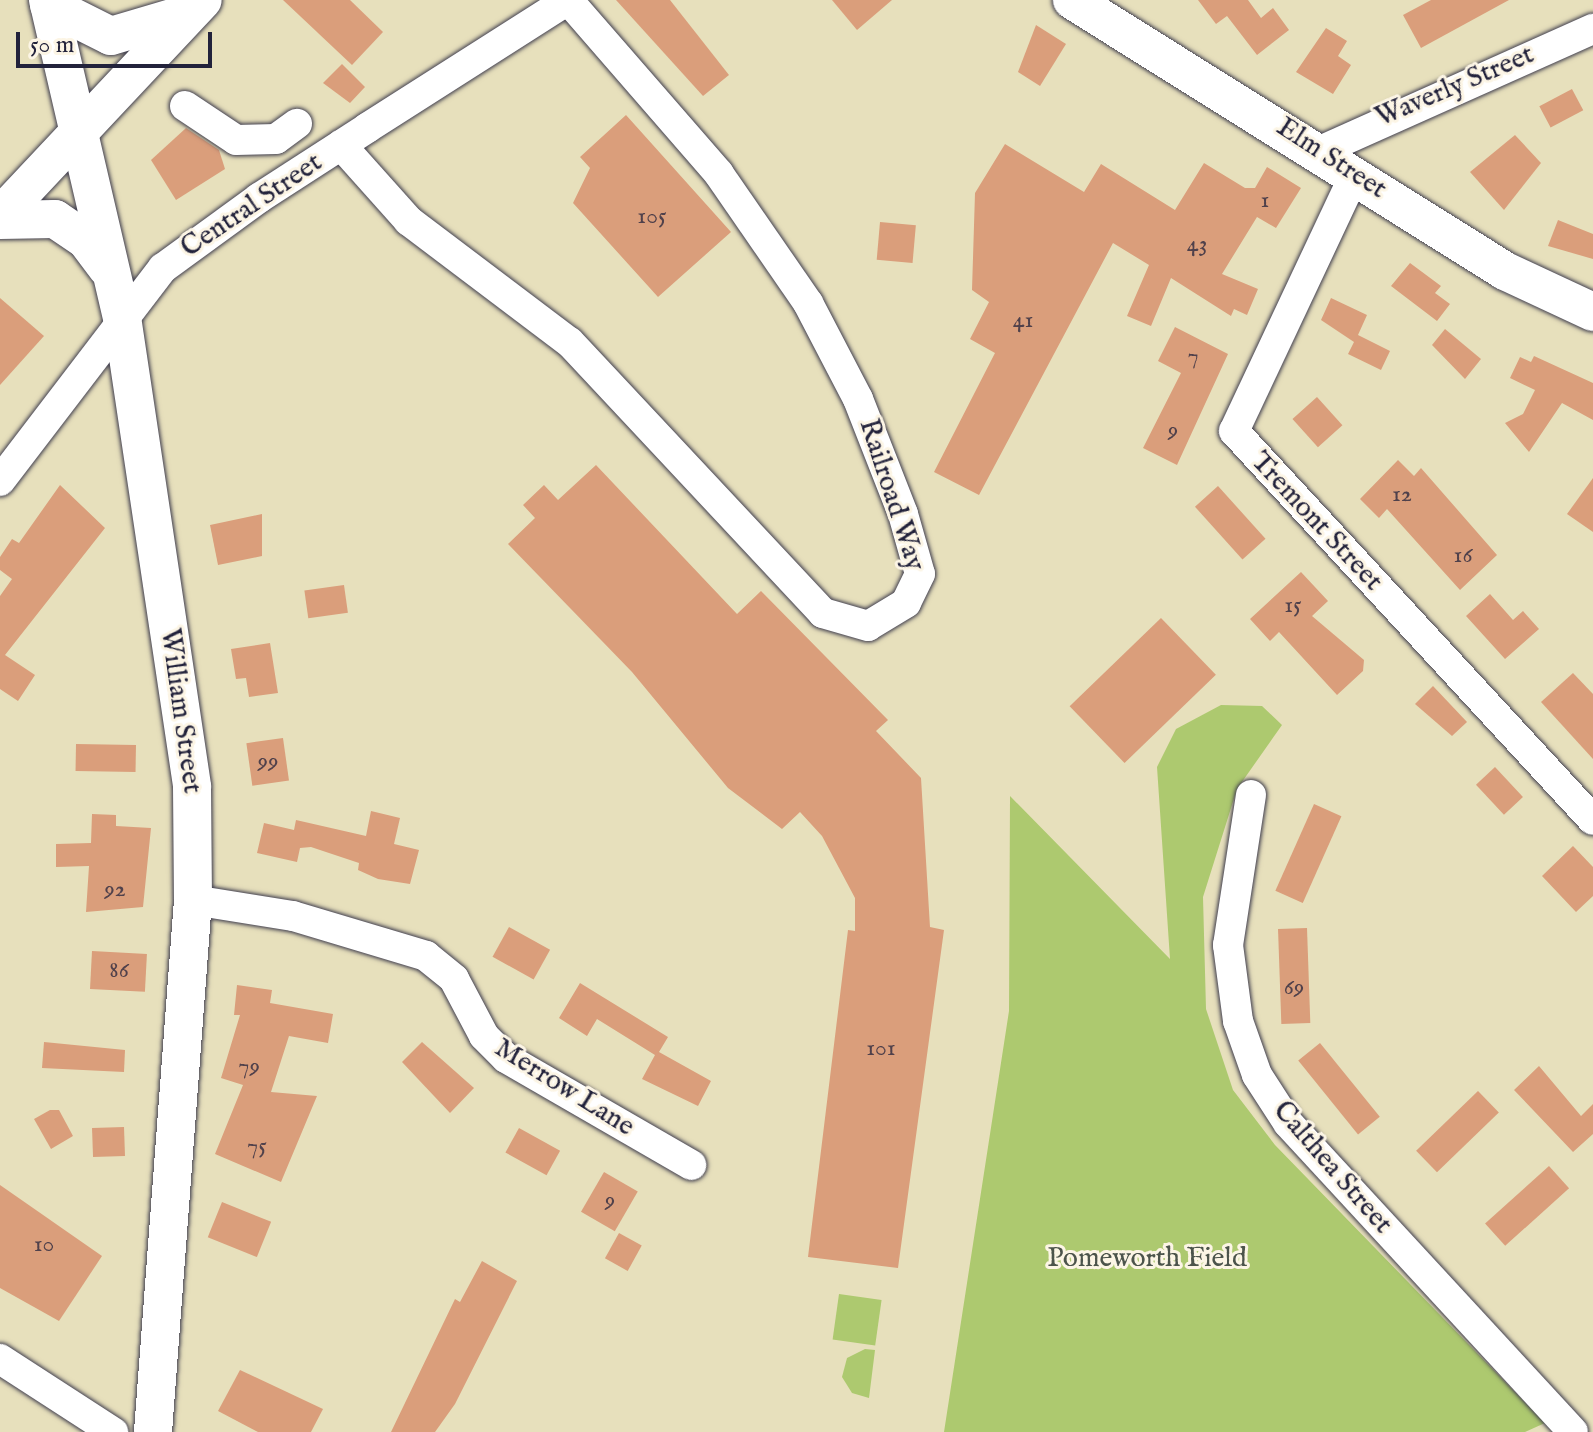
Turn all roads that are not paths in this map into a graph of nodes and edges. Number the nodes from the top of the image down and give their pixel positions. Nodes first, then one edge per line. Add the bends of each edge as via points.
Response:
1 (568, 0) edge
2 (1072, 0) edge
3 (49, 3) edge
4 (197, 6) edge
5 (1593, 29) edge
6 (185, 106) dead end
7 (297, 124) dead end
8 (79, 131) junction
9 (341, 145) junction
10 (1320, 151) junction
11 (1355, 174) junction
12 (0, 218) edge
13 (112, 276) junction
14 (1593, 312) edge
15 (122, 317) junction
16 (0, 481) edge
17 (1251, 795) dead end
18 (1593, 820) edge
19 (193, 900) junction
20 (691, 1165) dead end
21 (0, 1359) edge
22 (113, 1432) edge
23 (153, 1432) edge
24 (1573, 1432) edge

1 - 9 street, Central Street
1 - 9 street, Railroad Way via 719,174 843,366 889,473 919,567 919,584 892,616 859,626 823,613 569,342 409,221
2 - 10 main road, Elm Street
3 - 4 main road via 111,36
3 - 8 main road, William Street
4 - 8 main road
5 - 10 street, Waverly Street
6 - 7 street via 249,132
8 - 12 main road
8 - 13 main road, William Street
9 - 15 street, Central Street via 189,247
10 - 11 main road, Elm Street
11 - 14 main road, Elm Street via 1524,283
11 - 18 street, Tremont Street via 1234,431
12 - 13 main road via 28,214 66,224
13 - 15 main road, William Street
15 - 16 street, Central Street
15 - 19 main road, William Street via 192,787
17 - 24 street, Calthea Street via 1228,945 1238,1021 1257,1075 1288,1123
19 - 20 street, Merrow Lane via 308,920 426,956 454,979 484,1036 506,1058
19 - 23 main road, William Street
21 - 22 street

